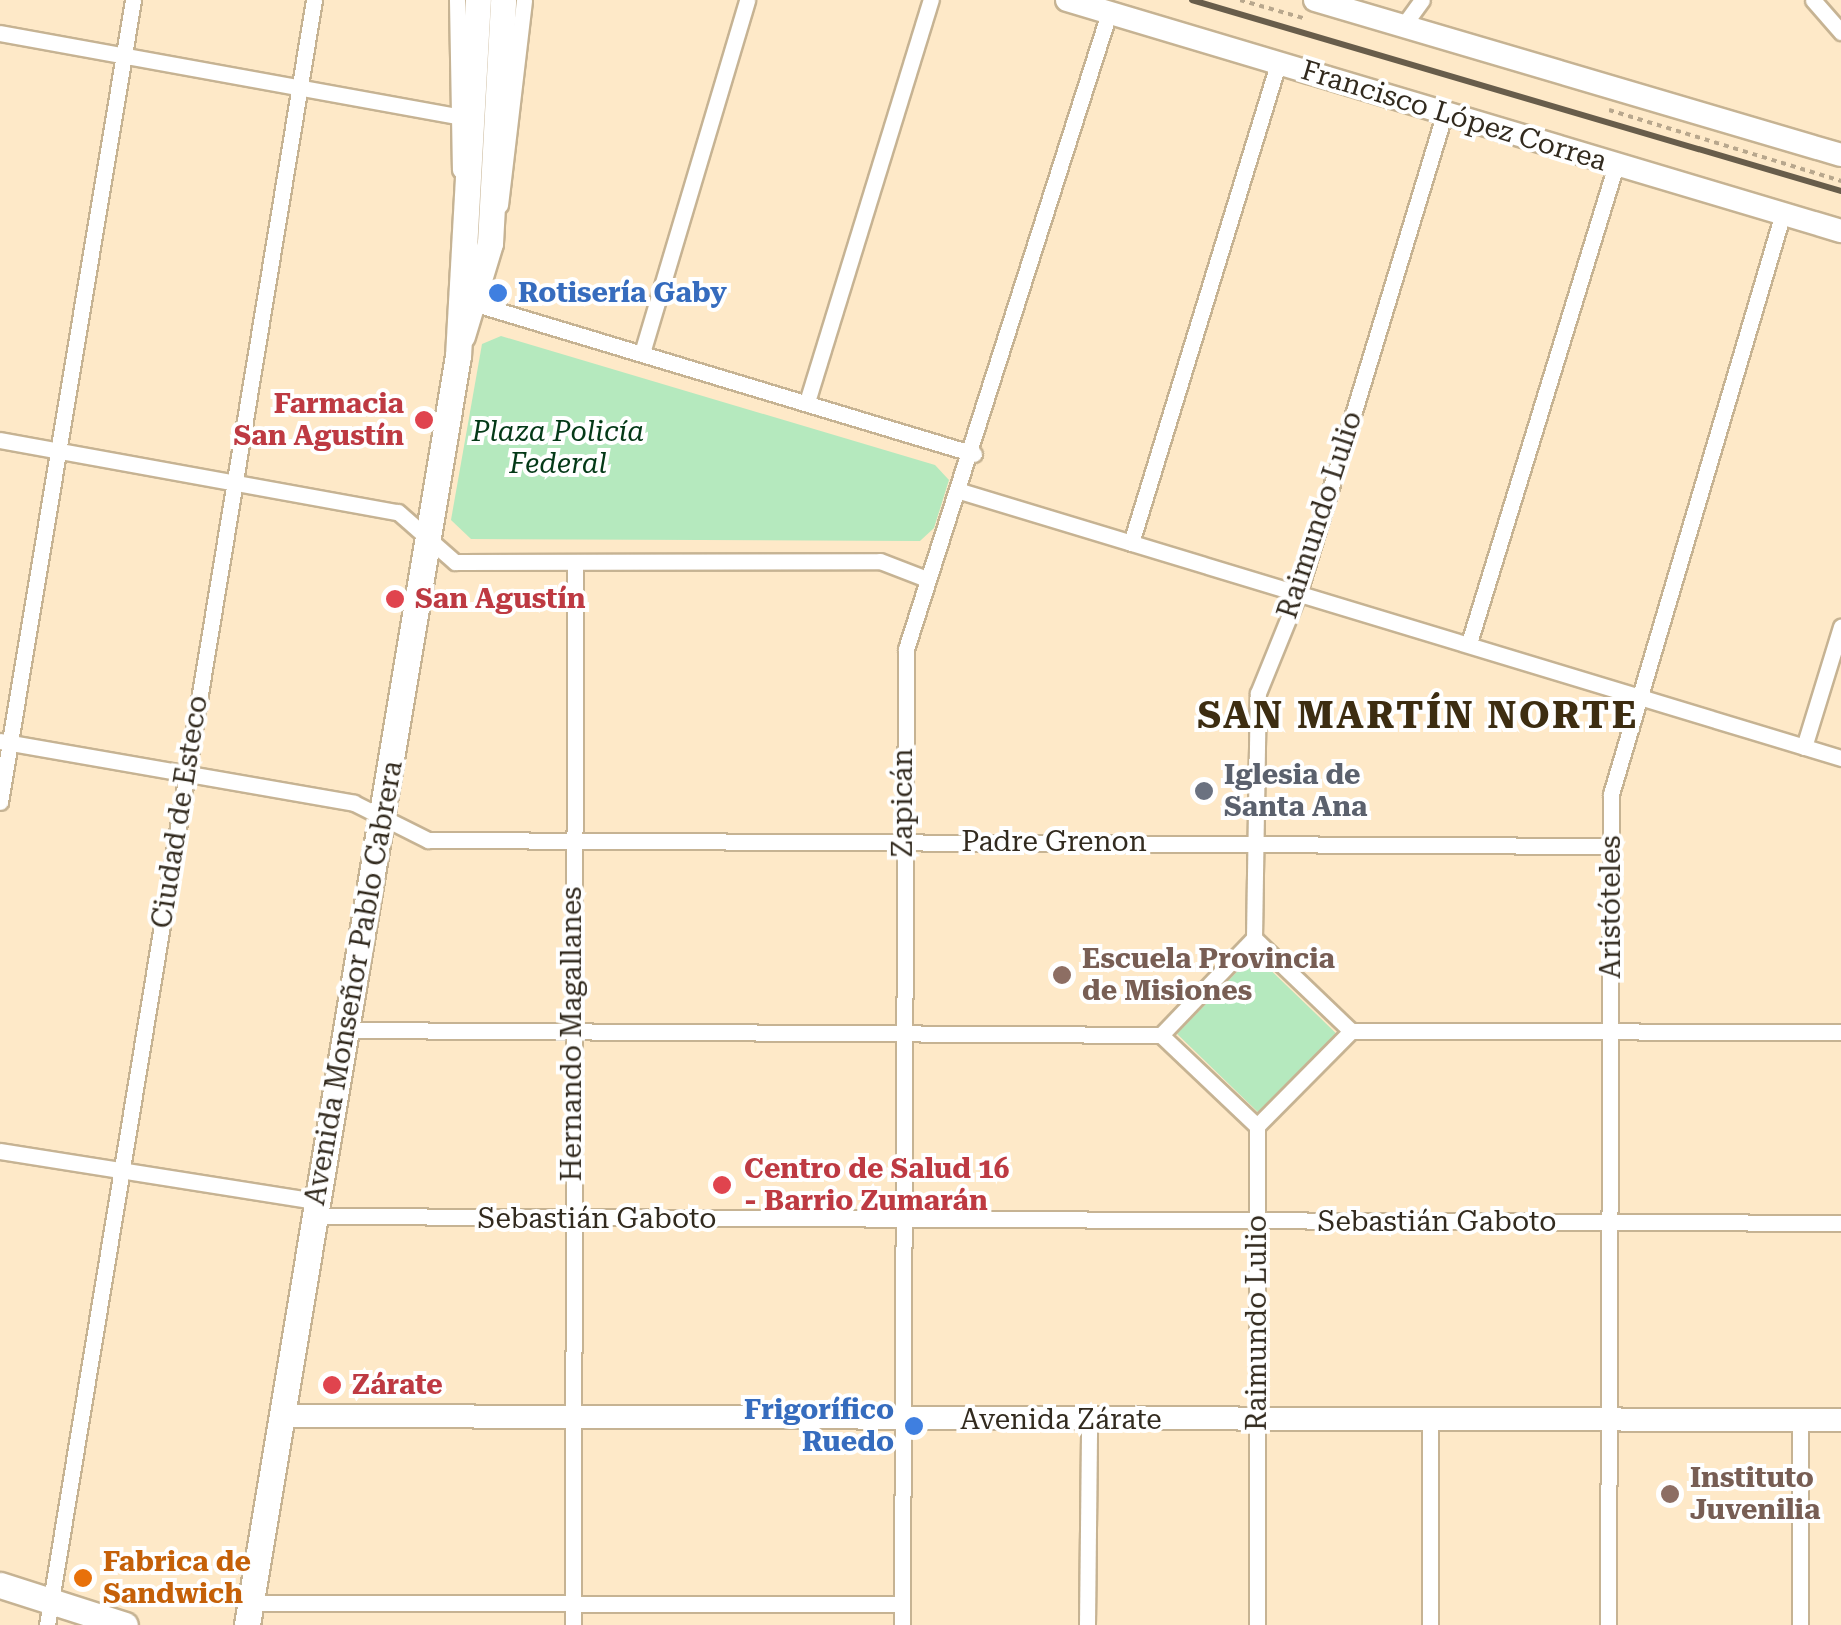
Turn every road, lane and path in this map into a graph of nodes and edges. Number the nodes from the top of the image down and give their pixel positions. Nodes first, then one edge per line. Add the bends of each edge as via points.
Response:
1 (133, 0) edge
2 (314, 0) edge
3 (457, 0) edge
4 (478, 0) edge
5 (503, 0) edge
6 (524, 0) edge
7 (747, 0) edge
8 (931, 0) edge
9 (1067, 0) edge
10 (1316, 0) edge
11 (1422, 0) edge
12 (1813, 0) edge
13 (1109, 13) junction
14 (1403, 26) junction
15 (1841, 32) edge
16 (0, 33) edge
17 (124, 55) junction
18 (1278, 64) junction
19 (300, 86) junction
20 (1445, 112) junction
21 (453, 115) junction
22 (1841, 155) edge
23 (1616, 165) junction
24 (465, 206) junction
25 (1783, 213) junction
26 (1841, 231) edge
27 (490, 243) junction
28 (476, 304) junction
29 (460, 340) junction
30 (642, 353) junction
31 (807, 402) junction
32 (0, 440) edge
33 (59, 450) junction
34 (974, 454) junction
35 (233, 482) junction
36 (960, 491) junction
37 (426, 541) junction
38 (1132, 543) junction
39 (575, 564) junction
40 (927, 579) junction
41 (1299, 592) junction
42 (1841, 627) edge
43 (1470, 644) junction
44 (1637, 696) junction
45 (5, 742) edge
46 (1804, 747) junction
47 (1841, 758) edge
48 (187, 774) junction
49 (0, 802) edge
50 (384, 816) junction
51 (572, 842) junction
52 (903, 842) junction
53 (1254, 843) junction
54 (1610, 846) junction
55 (1254, 938) junction
56 (345, 1030) junction
57 (901, 1031) junction
58 (1352, 1031) junction
59 (1611, 1032) junction
60 (1841, 1032) edge
61 (572, 1033) junction
62 (1161, 1035) junction
63 (1257, 1126) junction
64 (0, 1151) edge
65 (120, 1170) junction
66 (315, 1208) junction
67 (572, 1219) junction
68 (904, 1220) junction
69 (1257, 1222) junction
70 (1608, 1222) junction
71 (1841, 1222) edge
72 (280, 1416) junction
73 (573, 1419) junction
74 (1608, 1419) junction
75 (1800, 1419) junction
76 (904, 1420) junction
77 (1089, 1420) junction
78 (1258, 1420) junction
79 (1430, 1420) junction
80 (1841, 1420) edge
81 (0, 1585) edge
82 (902, 1604) junction
83 (574, 1607) junction
84 (49, 1613) edge
85 (249, 1614) edge
86 (126, 1625) edge
87 (574, 1625) edge
88 (902, 1625) edge
89 (1087, 1625) edge
90 (1257, 1625) edge
91 (1430, 1625) edge
92 (1608, 1625) edge
93 (1800, 1625) edge

1 - 17 street
2 - 19 street, Ciudad de Esteco
3 - 21 street, Avenida Monseñor Pablo Cabrera
4 - 24 main road, Avenida Monseñor Pablo Cabrera
5 - 27 main road, Avenida Monseñor Pablo Cabrera
6 - 27 street, Avenida Monseñor Pablo Cabrera via 506,182
7 - 30 street
8 - 31 street
9 - 13 street, Francisco López Correa
10 - 14 street
11 - 14 street
12 - 15 street
13 - 18 street, Francisco López Correa
13 - 34 street, Zapicán
14 - 22 street
16 - 17 street
17 - 19 street
17 - 33 street
18 - 20 street, Francisco López Correa
18 - 38 street
19 - 21 street
19 - 35 street, Ciudad de Esteco
20 - 23 street, Francisco López Correa
20 - 41 street, Raimundo Lulio
21 - 24 street, Avenida Monseñor Pablo Cabrera
23 - 25 street, Francisco López Correa
23 - 43 street
24 - 29 main road, Avenida Monseñor Pablo Cabrera
25 - 26 street, Francisco López Correa
25 - 44 street, Aristóteles
27 - 28 main road, Avenida Monseñor Pablo Cabrera
28 - 29 main road, Avenida Monseñor Pablo Cabrera
28 - 30 street
29 - 37 main road, Avenida Monseñor Pablo Cabrera
30 - 31 street
31 - 34 street
32 - 33 street
33 - 35 street
33 - 45 street
34 - 36 street, Zapicán
35 - 37 street via 398,512
35 - 48 street, Ciudad de Esteco
36 - 38 street
36 - 40 street, Zapicán
37 - 39 street via 454,562
37 - 50 main road, Avenida Monseñor Pablo Cabrera
38 - 41 street
39 - 40 street via 880,561
39 - 51 street, Hernando Magallanes
40 - 52 street, Zapicán via 906,648
41 - 43 street
41 - 53 street, Raimundo Lulio via 1258,694
42 - 46 street
43 - 44 street
44 - 46 street
44 - 54 street, Aristóteles via 1611,794
45 - 48 street, Padre Grenon
45 - 49 street
46 - 47 street
48 - 50 street, Padre Grenon
48 - 65 street, Ciudad de Esteco
50 - 51 street, Padre Grenon via 428,840
50 - 56 main road, Avenida Monseñor Pablo Cabrera
51 - 52 street, Padre Grenon
51 - 61 street, Hernando Magallanes
52 - 53 street, Padre Grenon
52 - 57 street, Zapicán
53 - 54 street, Padre Grenon
53 - 55 street, Raimundo Lulio
54 - 59 street, Aristóteles
55 - 58 street
55 - 62 street
56 - 61 street
56 - 66 main road, Avenida Monseñor Pablo Cabrera
57 - 61 street
57 - 62 street
57 - 68 street, Zapicán
58 - 59 street
58 - 63 street
59 - 60 street
59 - 70 street, Aristóteles
61 - 67 street, Hernando Magallanes
62 - 63 street
63 - 69 street, Raimundo Lulio
64 - 65 street, Sebastián Gaboto
65 - 66 street, Sebastián Gaboto
65 - 84 street, Ciudad de Esteco
66 - 67 street, Sebastián Gaboto
66 - 72 main road, Avenida Monseñor Pablo Cabrera
67 - 68 street, Sebastián Gaboto
67 - 73 street, Hernando Magallanes
68 - 69 street, Sebastián Gaboto
68 - 76 street, Zapicán
69 - 70 street, Sebastián Gaboto
69 - 78 street, Raimundo Lulio
70 - 71 street, Sebastián Gaboto
70 - 74 street, Aristóteles
72 - 73 street, Avenida Zárate
72 - 85 main road, Avenida Monseñor Pablo Cabrera
73 - 76 street, Avenida Zárate
73 - 83 street, Hernando Magallanes
74 - 75 street, Avenida Zárate
74 - 79 street, Avenida Zárate
74 - 92 street, Aristóteles
75 - 80 street, Avenida Zárate
75 - 93 street
76 - 77 street, Avenida Zárate
76 - 82 street, Zapicán
77 - 78 street, Avenida Zárate
77 - 89 street
78 - 79 street, Avenida Zárate
78 - 90 street, Raimundo Lulio
79 - 91 street
81 - 84 main road
82 - 83 street
82 - 88 street, Zapicán
83 - 85 street
83 - 87 street, Hernando Magallanes
84 - 86 main road

